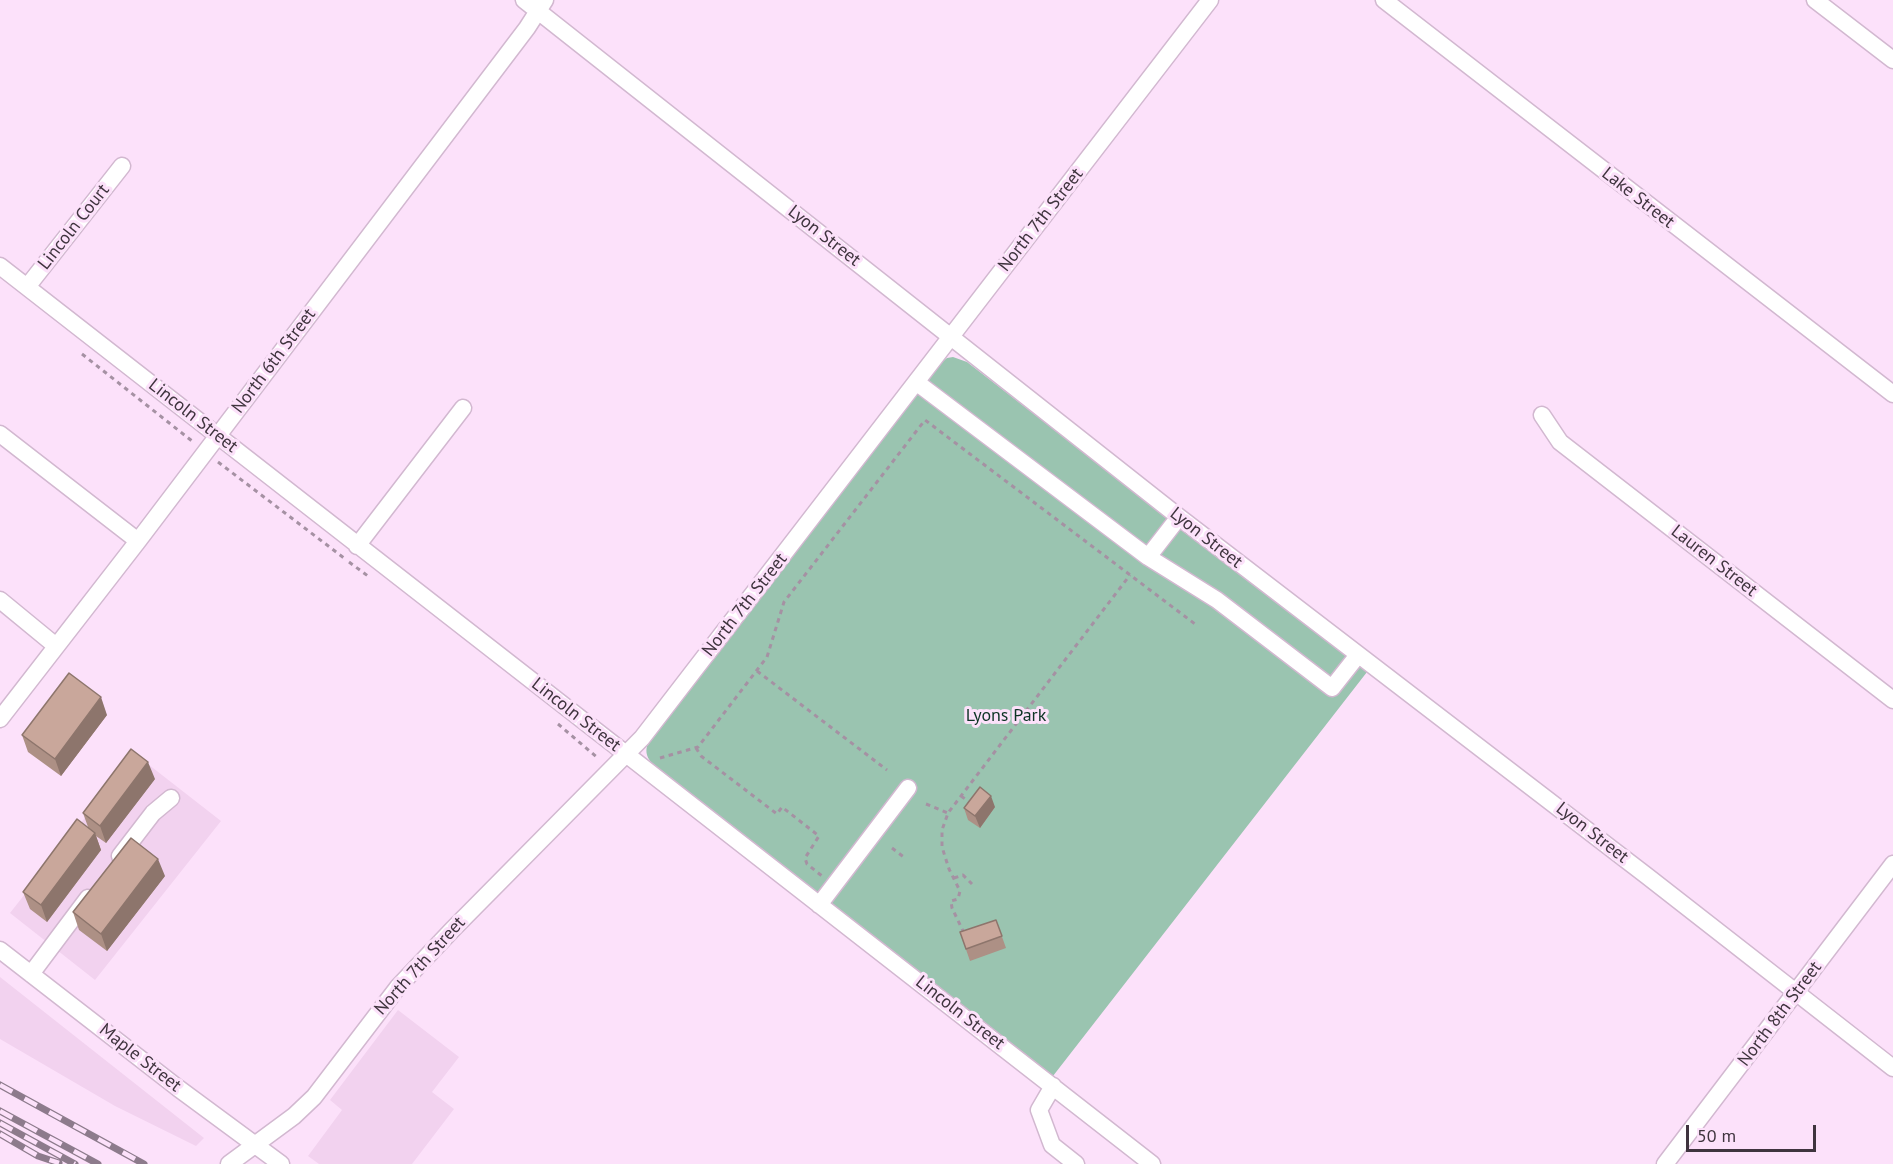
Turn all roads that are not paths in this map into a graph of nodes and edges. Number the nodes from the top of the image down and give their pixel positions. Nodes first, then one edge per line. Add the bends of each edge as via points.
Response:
1 (524, 0) edge
2 (1210, 0) edge
3 (1384, 0) edge
4 (1815, 0) edge
5 (542, 6) edge
6 (1893, 60) edge
7 (122, 166) dead end
8 (0, 266) edge
9 (27, 287) junction
10 (951, 337) junction
11 (916, 382) junction
12 (1893, 394) edge
13 (463, 408) dead end
14 (1542, 415) dead end
15 (0, 434) edge
16 (218, 435) junction
17 (1179, 517) junction
18 (138, 541) junction
19 (357, 546) junction
20 (1148, 557) junction
21 (0, 600) edge
22 (56, 646) junction
23 (1358, 655) junction
24 (1893, 700) edge
25 (0, 720) edge
26 (632, 759) junction
27 (908, 788) dead end
28 (171, 798) dead end
29 (1893, 864) edge
30 (111, 868) edge
31 (97, 886) edge
32 (819, 905) junction
33 (0, 950) edge
34 (31, 974) junction
35 (1797, 992) junction
36 (1893, 1068) edge
37 (1053, 1086) junction
38 (255, 1145) junction
39 (1143, 1161) edge
40 (230, 1164) edge
41 (281, 1164) edge
42 (1076, 1164) edge
43 (1665, 1164) edge

1 - 5 street, Lyon Street
2 - 10 street, North 7th Street
3 - 12 street, Lake Street
4 - 6 street
5 - 10 street, Lyon Street
5 - 16 street, North 6th Street
7 - 9 street, Lincoln Court
8 - 9 street, Lincoln Street
9 - 16 street, Lincoln Street
10 - 11 street, North 7th Street
10 - 17 street, Lyon Street
11 - 20 street
11 - 26 street, North 7th Street via 642,738
13 - 19 street
14 - 24 street, Lauren Street via 1560,442
15 - 18 street
16 - 18 street, North 6th Street
16 - 19 street, Lincoln Street
17 - 20 street
17 - 23 street, Lyon Street
18 - 22 street, North 6th Street
19 - 26 street, Lincoln Street
20 - 23 street via 1217,600 1332,688
21 - 22 street
22 - 25 street, North 6th Street
23 - 35 street, Lyon Street
26 - 32 street, Lincoln Street
26 - 38 street, North 7th Street via 611,769 452,930 398,987 314,1097
27 - 32 street
28 - 30 street via 153,813
29 - 35 street, North 8th Street
31 - 34 street
32 - 37 street, Lincoln Street
33 - 34 street, Maple Street
34 - 38 street, Maple Street
35 - 36 street, Lyon Street
35 - 43 street, North 8th Street
37 - 39 street, Lincoln Street
37 - 42 street via 1039,1110 1052,1145
38 - 40 street, North 7th Street
38 - 41 street, Maple Street

